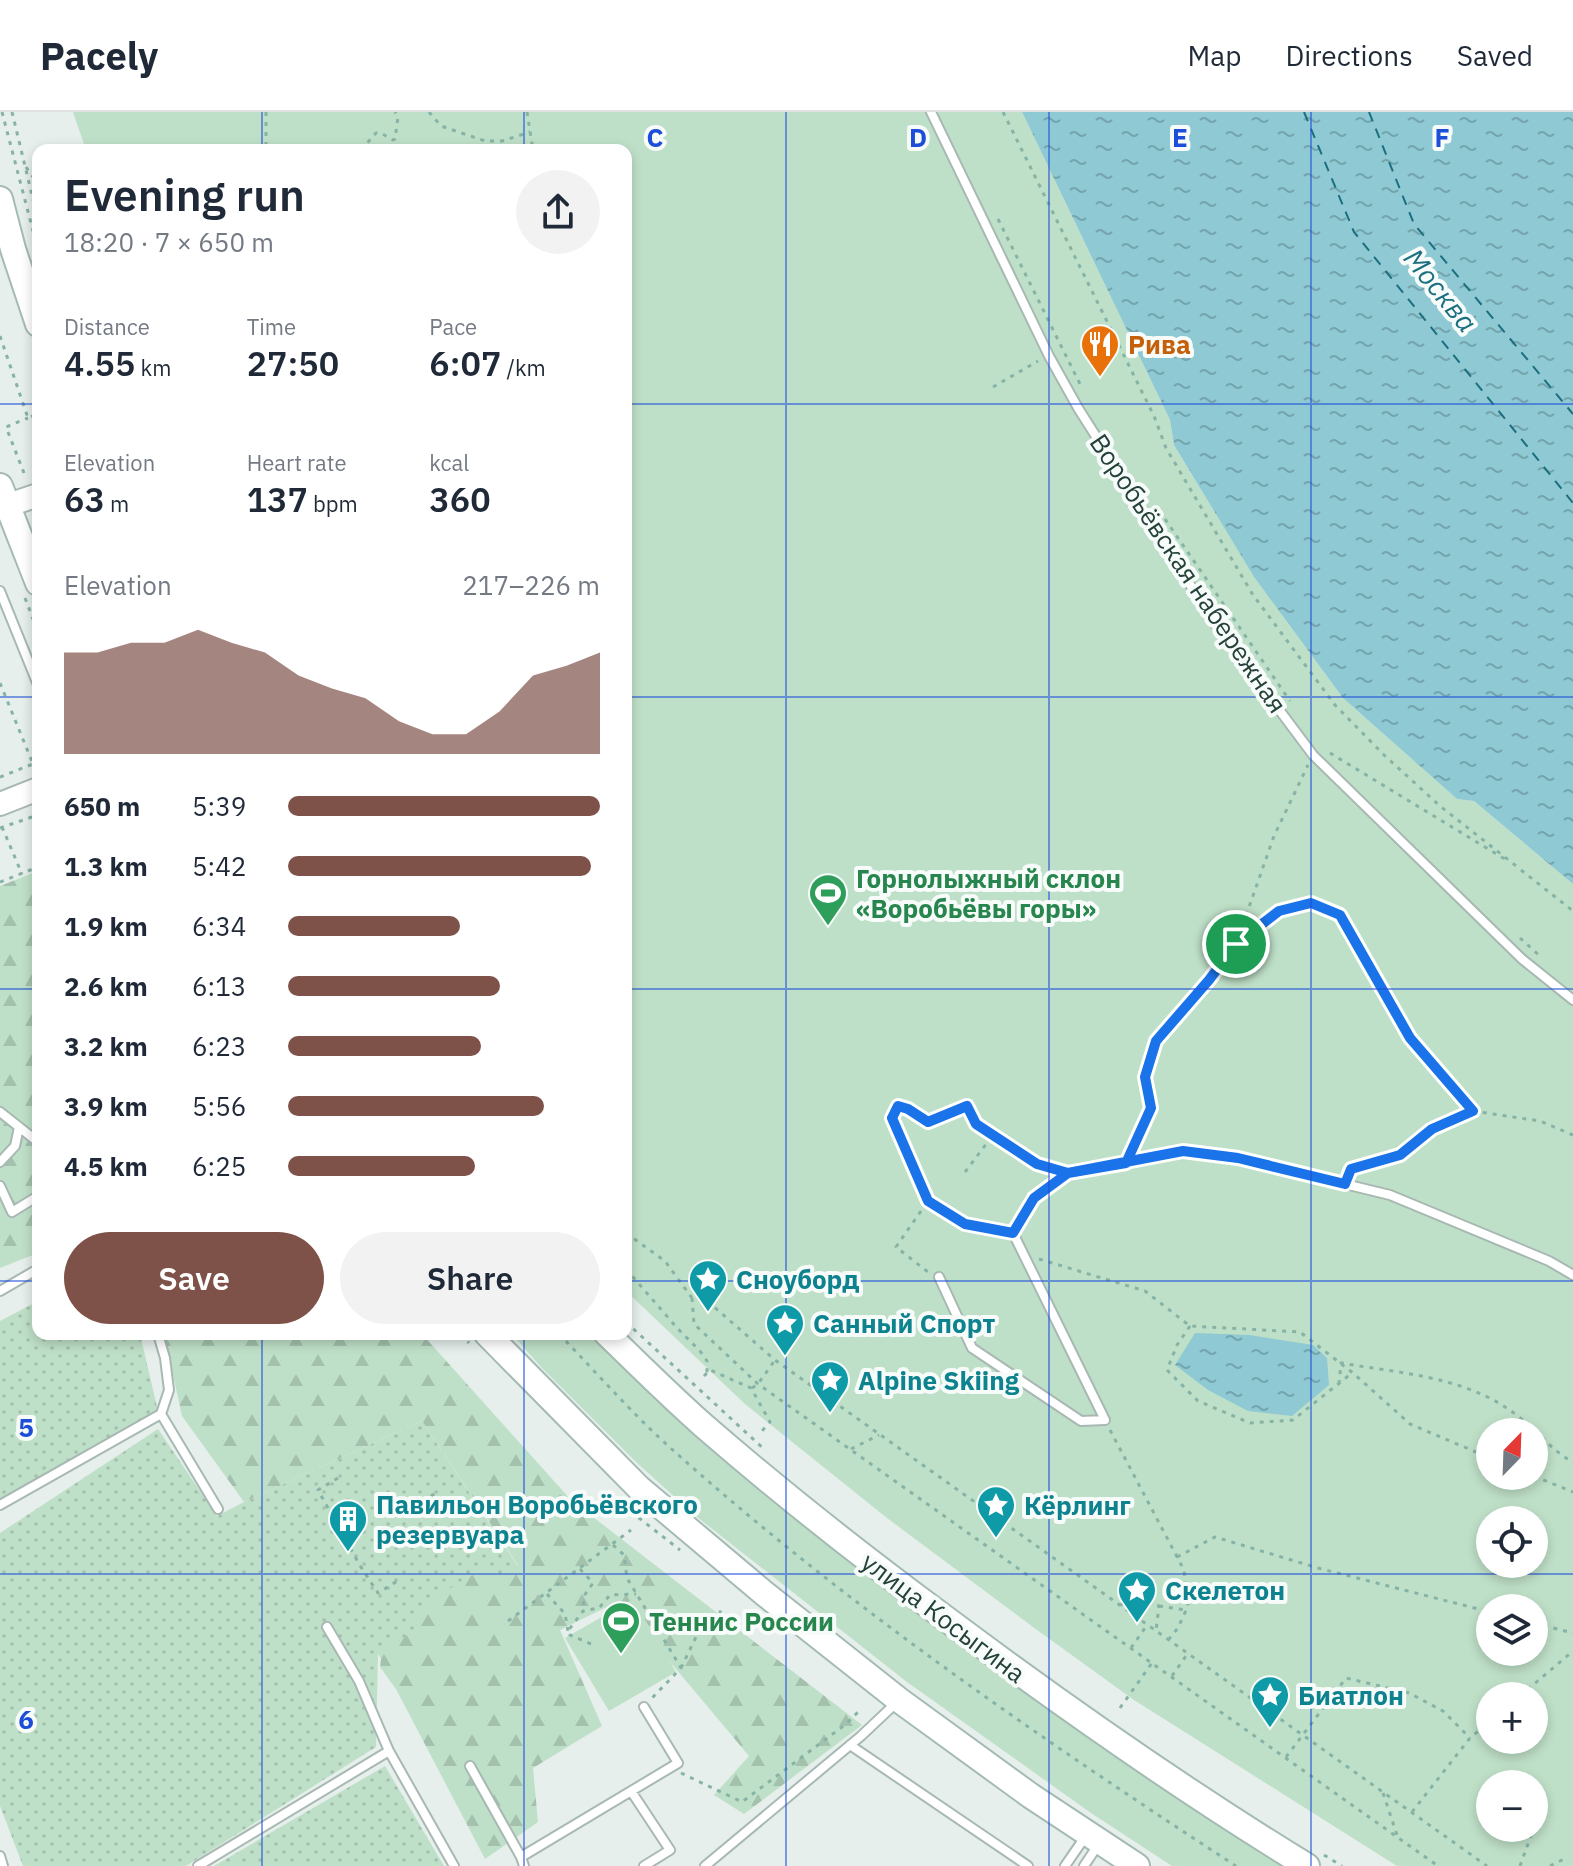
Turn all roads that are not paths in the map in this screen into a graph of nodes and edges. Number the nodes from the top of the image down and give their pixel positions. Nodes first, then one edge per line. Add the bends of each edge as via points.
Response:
1 (931, 112) edge
2 (0, 199) edge
3 (32, 306) edge
4 (32, 496) edge
5 (2, 500) edge
6 (32, 569) edge
7 (0, 591) edge
8 (32, 670) edge
9 (32, 791) edge
10 (0, 804) edge
11 (1571, 1001) edge
12 (0, 1112) edge
13 (19, 1127) junction
14 (32, 1137) edge
15 (0, 1162) edge
16 (0, 1186) edge
17 (32, 1200) edge
18 (928, 1201) road end
19 (1013, 1233) junction
20 (32, 1272) edge
21 (1573, 1275) edge
22 (939, 1277) dead end
23 (0, 1291) edge
24 (160, 1340) edge
25 (493, 1340) edge
26 (613, 1340) edge
27 (161, 1414) junction
28 (0, 1505) edge
29 (218, 1509) dead end
30 (327, 1627) dead end
31 (899, 1700) junction
32 (644, 1707) road end
33 (850, 1745) junction
34 (389, 1751) junction
35 (470, 1766) dead end
36 (631, 1791) junction
37 (1094, 1837) junction
38 (0, 1856) edge
39 (1314, 1860) edge
40 (522, 1862) edge
41 (3, 1866) edge
42 (198, 1866) edge
43 (454, 1866) edge
44 (644, 1866) edge
45 (705, 1866) edge
46 (1028, 1866) edge
47 (1065, 1866) edge
48 (1084, 1866) edge
49 (1137, 1866) edge

1 - 11 lane, Воробьёвская набережная via 1049,356 1215,624 1313,755
2 - 3 main road
4 - 5 street
5 - 6 main road
7 - 8 lane
9 - 10 street
12 - 13 lane
13 - 14 lane
13 - 15 lane via 15,1146
16 - 17 lane via 12,1212
18 - 19 lane via 965,1224
19 - 21 lane via 1034,1198 1068,1173 1183,1151 1238,1158 1390,1195
19 - 22 lane via 1105,1420 1081,1421 972,1348
20 - 23 lane
24 - 27 lane via 169,1390
25 - 31 main road via 639,1488
26 - 39 main road, улица Косыгина via 790,1499 903,1587 1098,1731 1222,1814
27 - 28 lane
27 - 29 lane
30 - 34 lane via 359,1681
31 - 33 lane
31 - 37 main road
32 - 36 lane via 678,1763
33 - 45 lane
33 - 46 lane
34 - 42 lane
34 - 43 lane
35 - 40 lane
36 - 40 lane
36 - 44 lane via 670,1850
37 - 47 lane
37 - 48 lane
37 - 49 main road
38 - 41 lane

